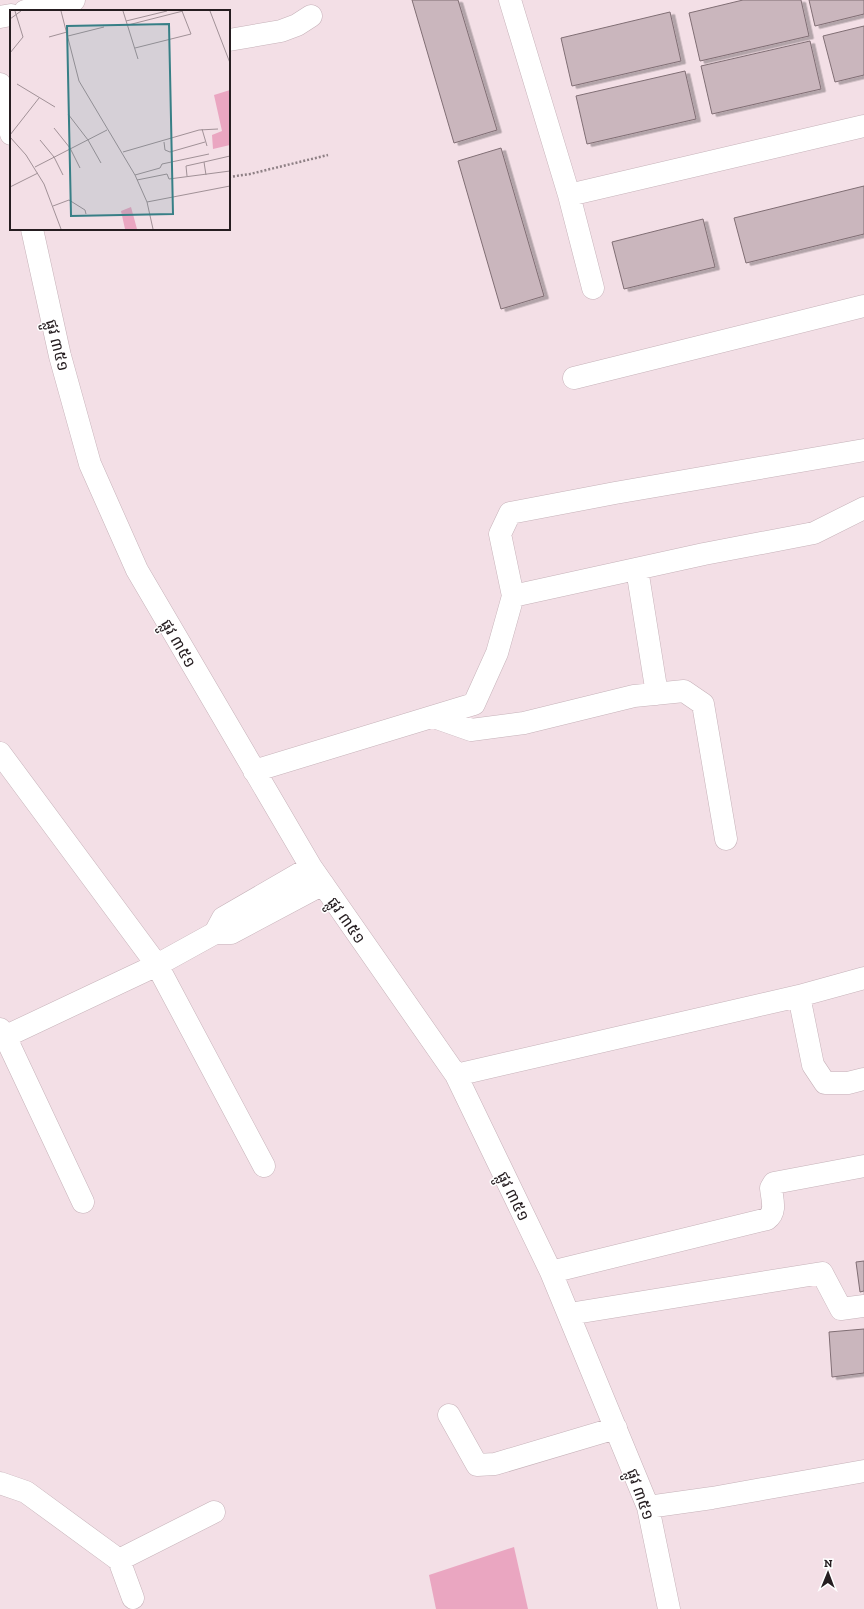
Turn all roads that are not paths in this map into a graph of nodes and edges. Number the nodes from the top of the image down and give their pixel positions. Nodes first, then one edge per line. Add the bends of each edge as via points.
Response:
1 (74, 0) edge
2 (510, 0) edge
3 (29, 10) edge
4 (10, 15) edge
5 (311, 16) dead end
6 (0, 17) edge
7 (230, 40) edge
8 (10, 83) edge
9 (0, 85) edge
10 (864, 126) edge
11 (10, 130) edge
12 (569, 195) junction
13 (32, 230) edge
14 (593, 288) dead end
15 (864, 306) edge
16 (574, 378) dead end
17 (864, 450) edge
18 (864, 508) edge
19 (637, 569) junction
20 (513, 596) junction
21 (657, 694) junction
22 (434, 717) junction
23 (0, 753) edge
24 (254, 771) junction
25 (726, 839) dead end
26 (317, 876) junction
27 (157, 965) junction
28 (864, 978) edge
29 (798, 996) junction
30 (2, 1035) edge
31 (456, 1075) junction
32 (864, 1080) edge
33 (264, 1166) dead end
34 (864, 1166) edge
35 (83, 1202) dead end
36 (551, 1272) junction
37 (864, 1306) edge
38 (569, 1314) junction
39 (449, 1415) dead end
40 (616, 1428) junction
41 (864, 1471) edge
42 (0, 1483) edge
43 (648, 1507) junction
44 (214, 1512) dead end
45 (119, 1560) junction
46 (133, 1598) dead end
47 (669, 1609) edge

1 - 3 street
2 - 12 street
4 - 6 street
5 - 7 street via 281,31
8 - 9 street
9 - 11 street
10 - 12 street
12 - 14 street
13 - 24 street, ផ្លូវ ៣៥១ via 60,356 90,464 137,570
15 - 16 street
17 - 20 street via 510,513 500,534
18 - 19 street via 814,533
19 - 20 street
19 - 21 street
20 - 22 street via 497,653 474,704
21 - 22 street via 634,696 524,723 470,730
21 - 25 street via 684,691 703,704
22 - 24 street
23 - 27 street
24 - 26 street, ផ្លូវ ៣៥១
26 - 27 street via 223,918 215,933
26 - 31 street, ផ្លូវ ៣៥១
27 - 30 street
27 - 33 street
28 - 29 street
29 - 31 street
29 - 32 street via 813,1065 825,1082 848,1083
30 - 35 street
31 - 36 street, ផ្លូវ ៣៥១
34 - 36 street via 774,1184 771,1188 774,1212 767,1219
36 - 38 street, ផ្លូវ ៣៥១
37 - 38 street via 841,1309 822,1273
38 - 40 street, ផ្លូវ ៣៥១
39 - 40 street via 477,1465 495,1464
40 - 43 street, ផ្លូវ ៣៥១
41 - 43 street
42 - 45 street via 26,1492
43 - 47 street, ផ្លូវ ៣៥១
44 - 45 street
45 - 46 street

